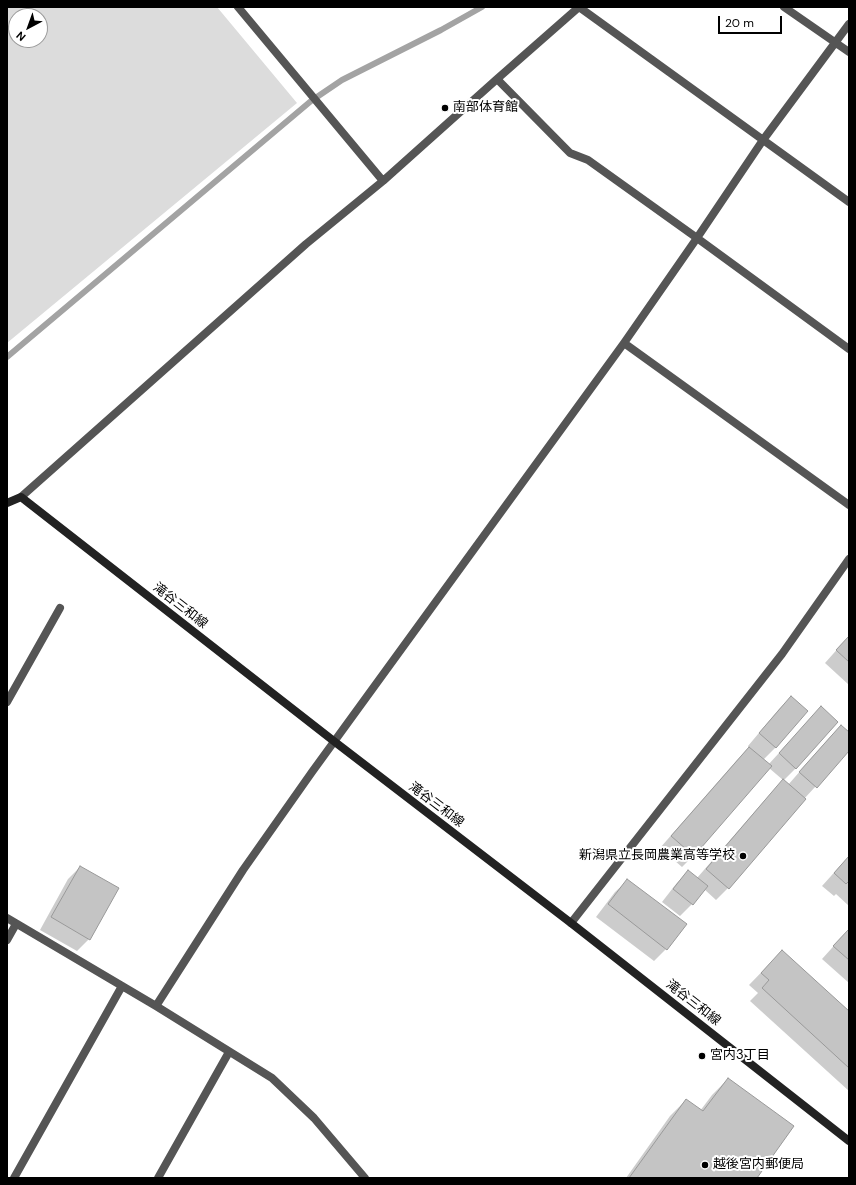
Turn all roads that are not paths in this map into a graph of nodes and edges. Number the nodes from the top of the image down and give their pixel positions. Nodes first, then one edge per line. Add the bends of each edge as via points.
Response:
1 (238, 7) edge
2 (784, 7) edge
3 (849, 24) edge
4 (835, 42) junction
5 (849, 52) edge
6 (497, 79) junction
7 (763, 140) junction
8 (383, 181) junction
9 (849, 202) edge
10 (697, 238) junction
11 (624, 344) junction
12 (849, 349) edge
13 (21, 497) junction
14 (7, 503) edge
15 (849, 505) edge
16 (849, 559) edge
17 (60, 608) dead end
18 (7, 702) edge
19 (335, 742) junction
20 (7, 918) edge
21 (570, 923) junction
22 (16, 924) junction
23 (7, 940) edge
24 (122, 986) junction
25 (156, 1006) junction
26 (230, 1052) junction
27 (849, 1141) edge
28 (14, 1178) edge
29 (158, 1178) edge
30 (365, 1178) edge

1 - 8 street
2 - 4 street
3 - 4 street
4 - 5 street
4 - 7 street
6 - 7 street via 579,7
6 - 8 street
6 - 10 street via 570,153 588,160
7 - 9 street
7 - 10 street
8 - 13 street via 306,244
10 - 11 street
10 - 12 street
11 - 15 street
11 - 19 street
13 - 14 main road
13 - 19 main road, 滝谷三和線
16 - 21 street via 782,654
17 - 18 street
19 - 21 main road, 滝谷三和線
19 - 25 street via 243,870
20 - 22 street
21 - 27 main road, 滝谷三和線
22 - 23 street
22 - 24 street
24 - 25 street
24 - 28 street
25 - 26 street
26 - 29 street
26 - 30 street via 272,1078 314,1118

